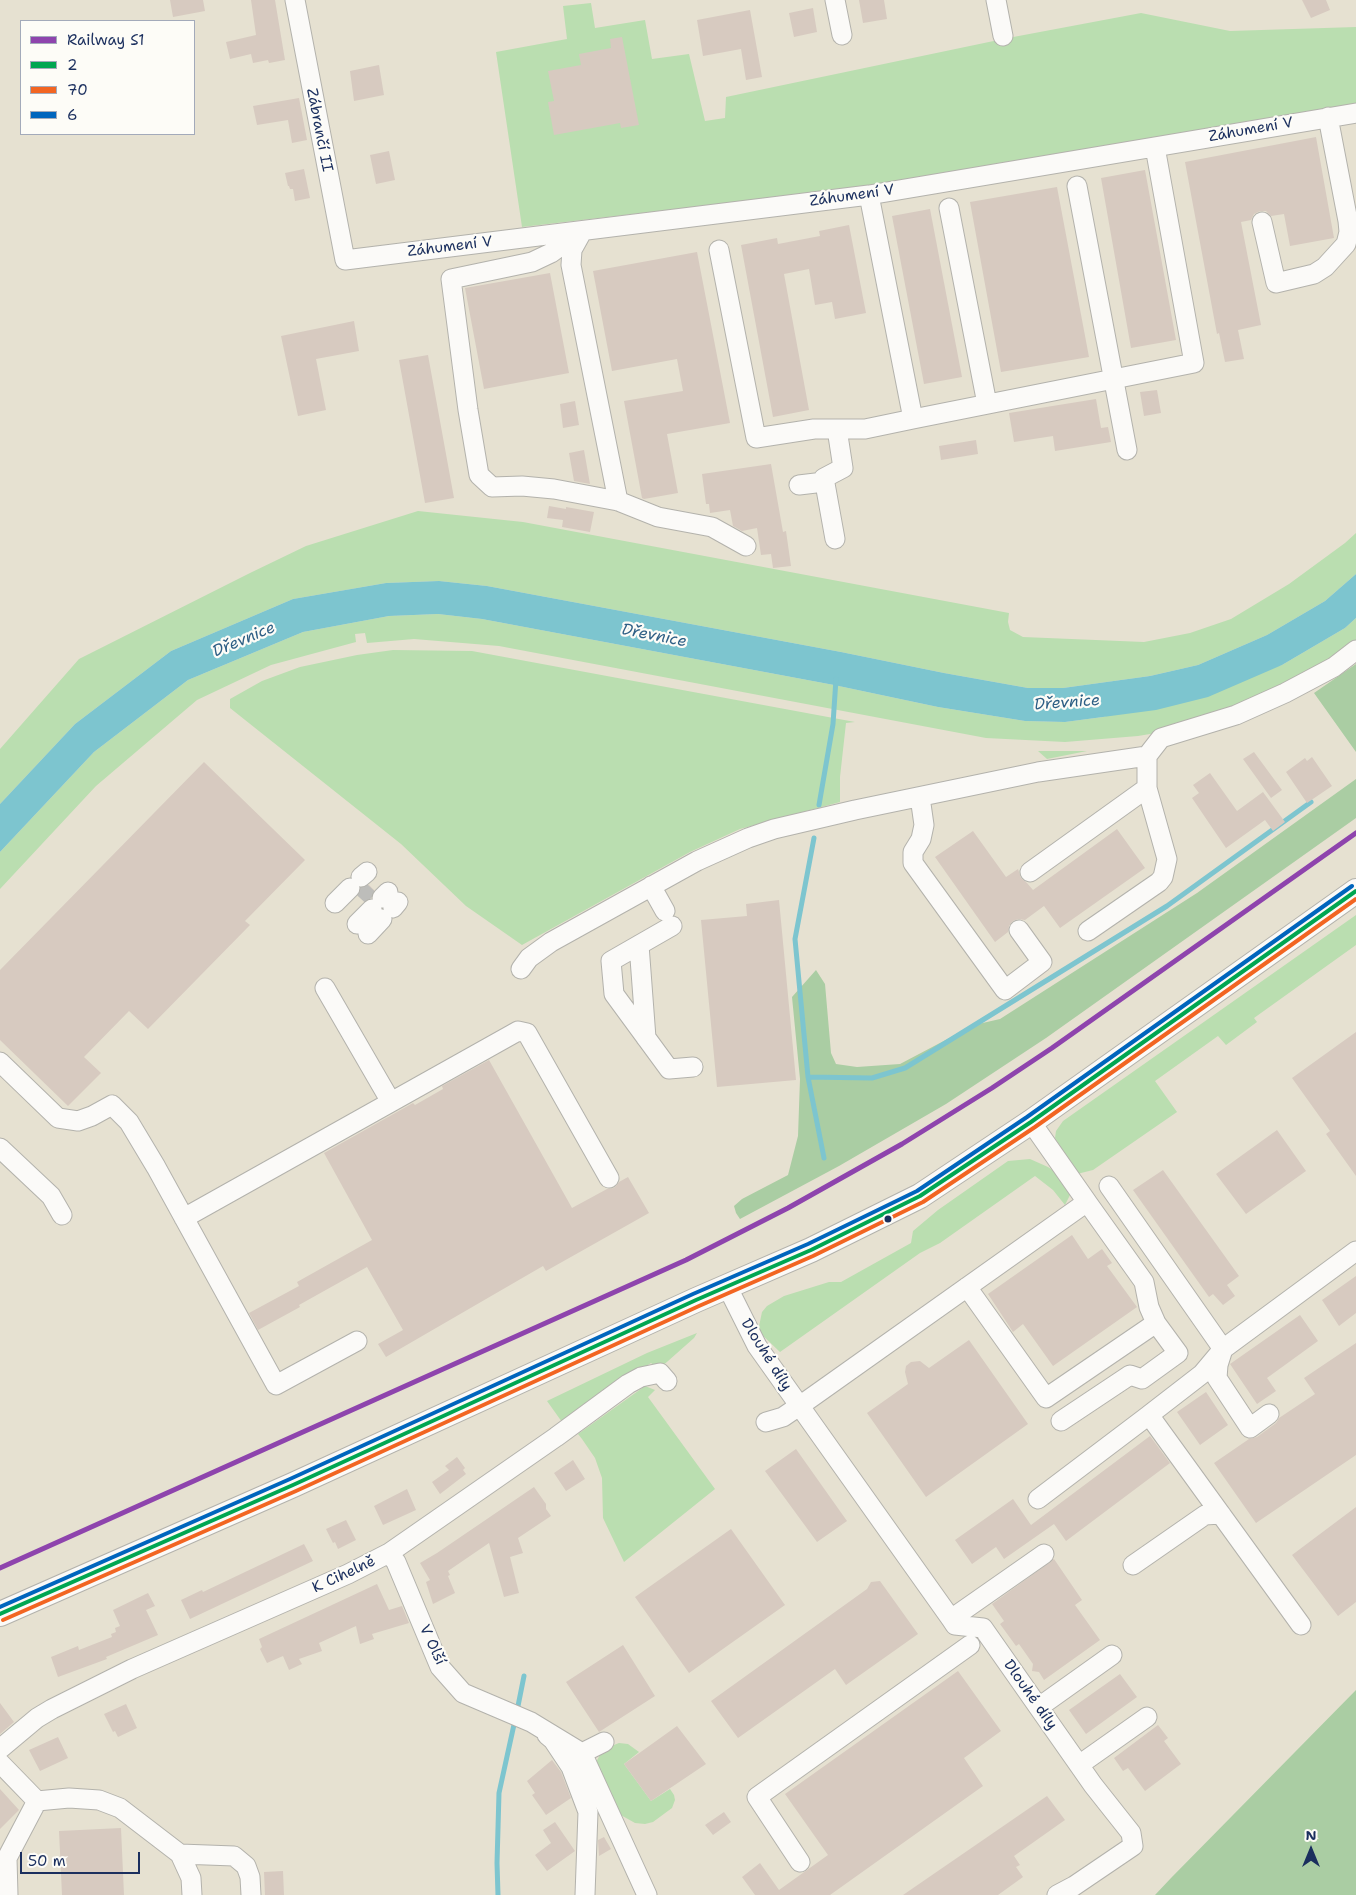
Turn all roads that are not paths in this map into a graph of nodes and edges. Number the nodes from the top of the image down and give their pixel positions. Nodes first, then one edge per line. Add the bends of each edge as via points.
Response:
1 (295, 0) edge
2 (835, 0) edge
3 (996, 0) edge
4 (842, 35) dead end
5 (1003, 36) dead end
6 (1356, 113) edge
7 (1328, 117) junction
8 (1155, 147) junction
9 (1077, 186) dead end
10 (869, 195) junction
11 (949, 208) dead end
12 (1262, 222) dead end
13 (582, 231) junction
14 (719, 250) dead end
15 (345, 260) joint
16 (1113, 379) junction
17 (987, 404) junction
18 (914, 419) junction
19 (837, 429) junction
20 (1127, 450) dead end
21 (824, 482) junction
22 (799, 485) dead end
23 (618, 501) junction
24 (835, 539) dead end
25 (746, 546) dead end
26 (1356, 650) edge
27 (1147, 756) junction
28 (1147, 788) junction
29 (920, 797) junction
30 (1030, 872) dead end
31 (651, 886) junction
32 (1356, 891) edge
33 (375, 894) joint
34 (1019, 930) dead end
35 (1088, 931) dead end
36 (640, 944) junction
37 (521, 969) dead end
38 (325, 988) dead end
39 (646, 1038) junction
40 (0, 1062) edge
41 (693, 1066) dead end
42 (391, 1102) junction
43 (1031, 1122) junction
44 (0, 1148) edge
45 (609, 1178) dead end
46 (1109, 1186) dead end
47 (1087, 1202) junction
48 (62, 1215) dead end
49 (184, 1218) junction
50 (1356, 1251) edge
51 (967, 1287) junction
52 (728, 1288) junction
53 (1156, 1323) junction
54 (357, 1341) dead end
55 (1223, 1349) junction
56 (667, 1381) dead end
57 (804, 1413) junction
58 (1269, 1414) dead end
59 (1150, 1415) junction
60 (1061, 1421) dead end
61 (766, 1422) dead end
62 (1038, 1499) dead end
63 (1221, 1514) junction
64 (389, 1553) junction
65 (1044, 1554) dead end
66 (1133, 1565) dead end
67 (0, 1614) edge
68 (953, 1622) junction
69 (1301, 1625) dead end
70 (970, 1645) dead end
71 (1112, 1655) dead end
72 (1038, 1707) junction
73 (1146, 1717) dead end
74 (531, 1722) junction
75 (604, 1742) dead end
76 (0, 1749) edge
77 (582, 1753) junction
78 (0, 1763) edge
79 (1079, 1765) junction
80 (37, 1801) junction
81 (180, 1854) junction
82 (800, 1862) dead end
83 (8, 1895) edge
84 (192, 1895) edge
85 (251, 1895) edge
86 (585, 1895) edge
87 (647, 1895) edge
88 (1057, 1895) edge

1 - 15 street, Zábrančí II
2 - 4 street
3 - 5 street
6 - 7 street, Záhumení V
7 - 8 street, Záhumení V
7 - 12 street via 1348,220 1346,244 1326,267 1314,274 1276,283
8 - 10 street, Záhumení V
8 - 16 street via 1194,363
9 - 16 street
10 - 13 street, Záhumení V
10 - 18 street
11 - 17 street
13 - 15 street, Záhumení V
13 - 23 street via 572,250 572,265
13 - 23 street via 532,262 450,279 479,475 492,486 554,489
14 - 19 street via 756,438 814,429
16 - 17 street
16 - 20 street
17 - 18 street
18 - 19 street via 865,429
19 - 21 street via 843,468 824,478
21 - 22 street
21 - 24 street
23 - 25 street via 658,517 712,527
26 - 27 street via 1334,667 1285,694 1236,715 1161,738
27 - 28 street
27 - 29 street via 1038,772
28 - 30 street
28 - 35 street via 1167,859 1163,877
29 - 31 street via 774,829 697,861
29 - 34 street via 924,825 921,839 913,852 914,863 1005,990 1042,962
31 - 36 street via 668,918
31 - 37 street via 551,942
32 - 43 main road
33 - 33 street via 351,918
36 - 39 street
36 - 39 street via 611,961 614,994
38 - 42 street
39 - 41 street via 669,1069
40 - 49 street via 58,1118 78,1121 112,1105 129,1122
42 - 45 street via 523,1030
42 - 49 street
43 - 47 street
43 - 52 main road via 920,1196
44 - 48 street via 51,1196
46 - 55 street
47 - 51 street
47 - 53 street via 1144,1282 1149,1308
49 - 54 street via 276,1385
50 - 55 street
51 - 53 street via 1046,1398
51 - 57 street
52 - 57 street, Dlouhé díly via 757,1346
52 - 67 main road
53 - 60 street via 1178,1353 1142,1379 1130,1375
55 - 58 street via 1217,1378 1250,1428
55 - 59 street via 1202,1374
56 - 64 street, K Cihelně via 660,1373 628,1384
57 - 61 street
57 - 68 street, Dlouhé díly
59 - 62 street
59 - 63 street
63 - 66 street via 1205,1515
63 - 69 street
64 - 74 street, V Olší via 396,1562 440,1667 463,1692
64 - 76 street, K Cihelně via 114,1678 37,1718
65 - 68 street
68 - 72 street, Dlouhé díly via 984,1628
70 - 82 street via 756,1797
71 - 72 street
72 - 79 street, Dlouhé díly
73 - 79 street
74 - 77 street, V Olší
74 - 86 street, V Olší via 552,1740 572,1767 588,1812
75 - 77 street
77 - 87 street
78 - 80 street
79 - 88 street, Dlouhé díly via 1132,1833 1133,1846
80 - 81 street via 99,1800 120,1808
80 - 83 street via 6,1858
81 - 84 street via 191,1878
81 - 85 street via 234,1856 246,1866

